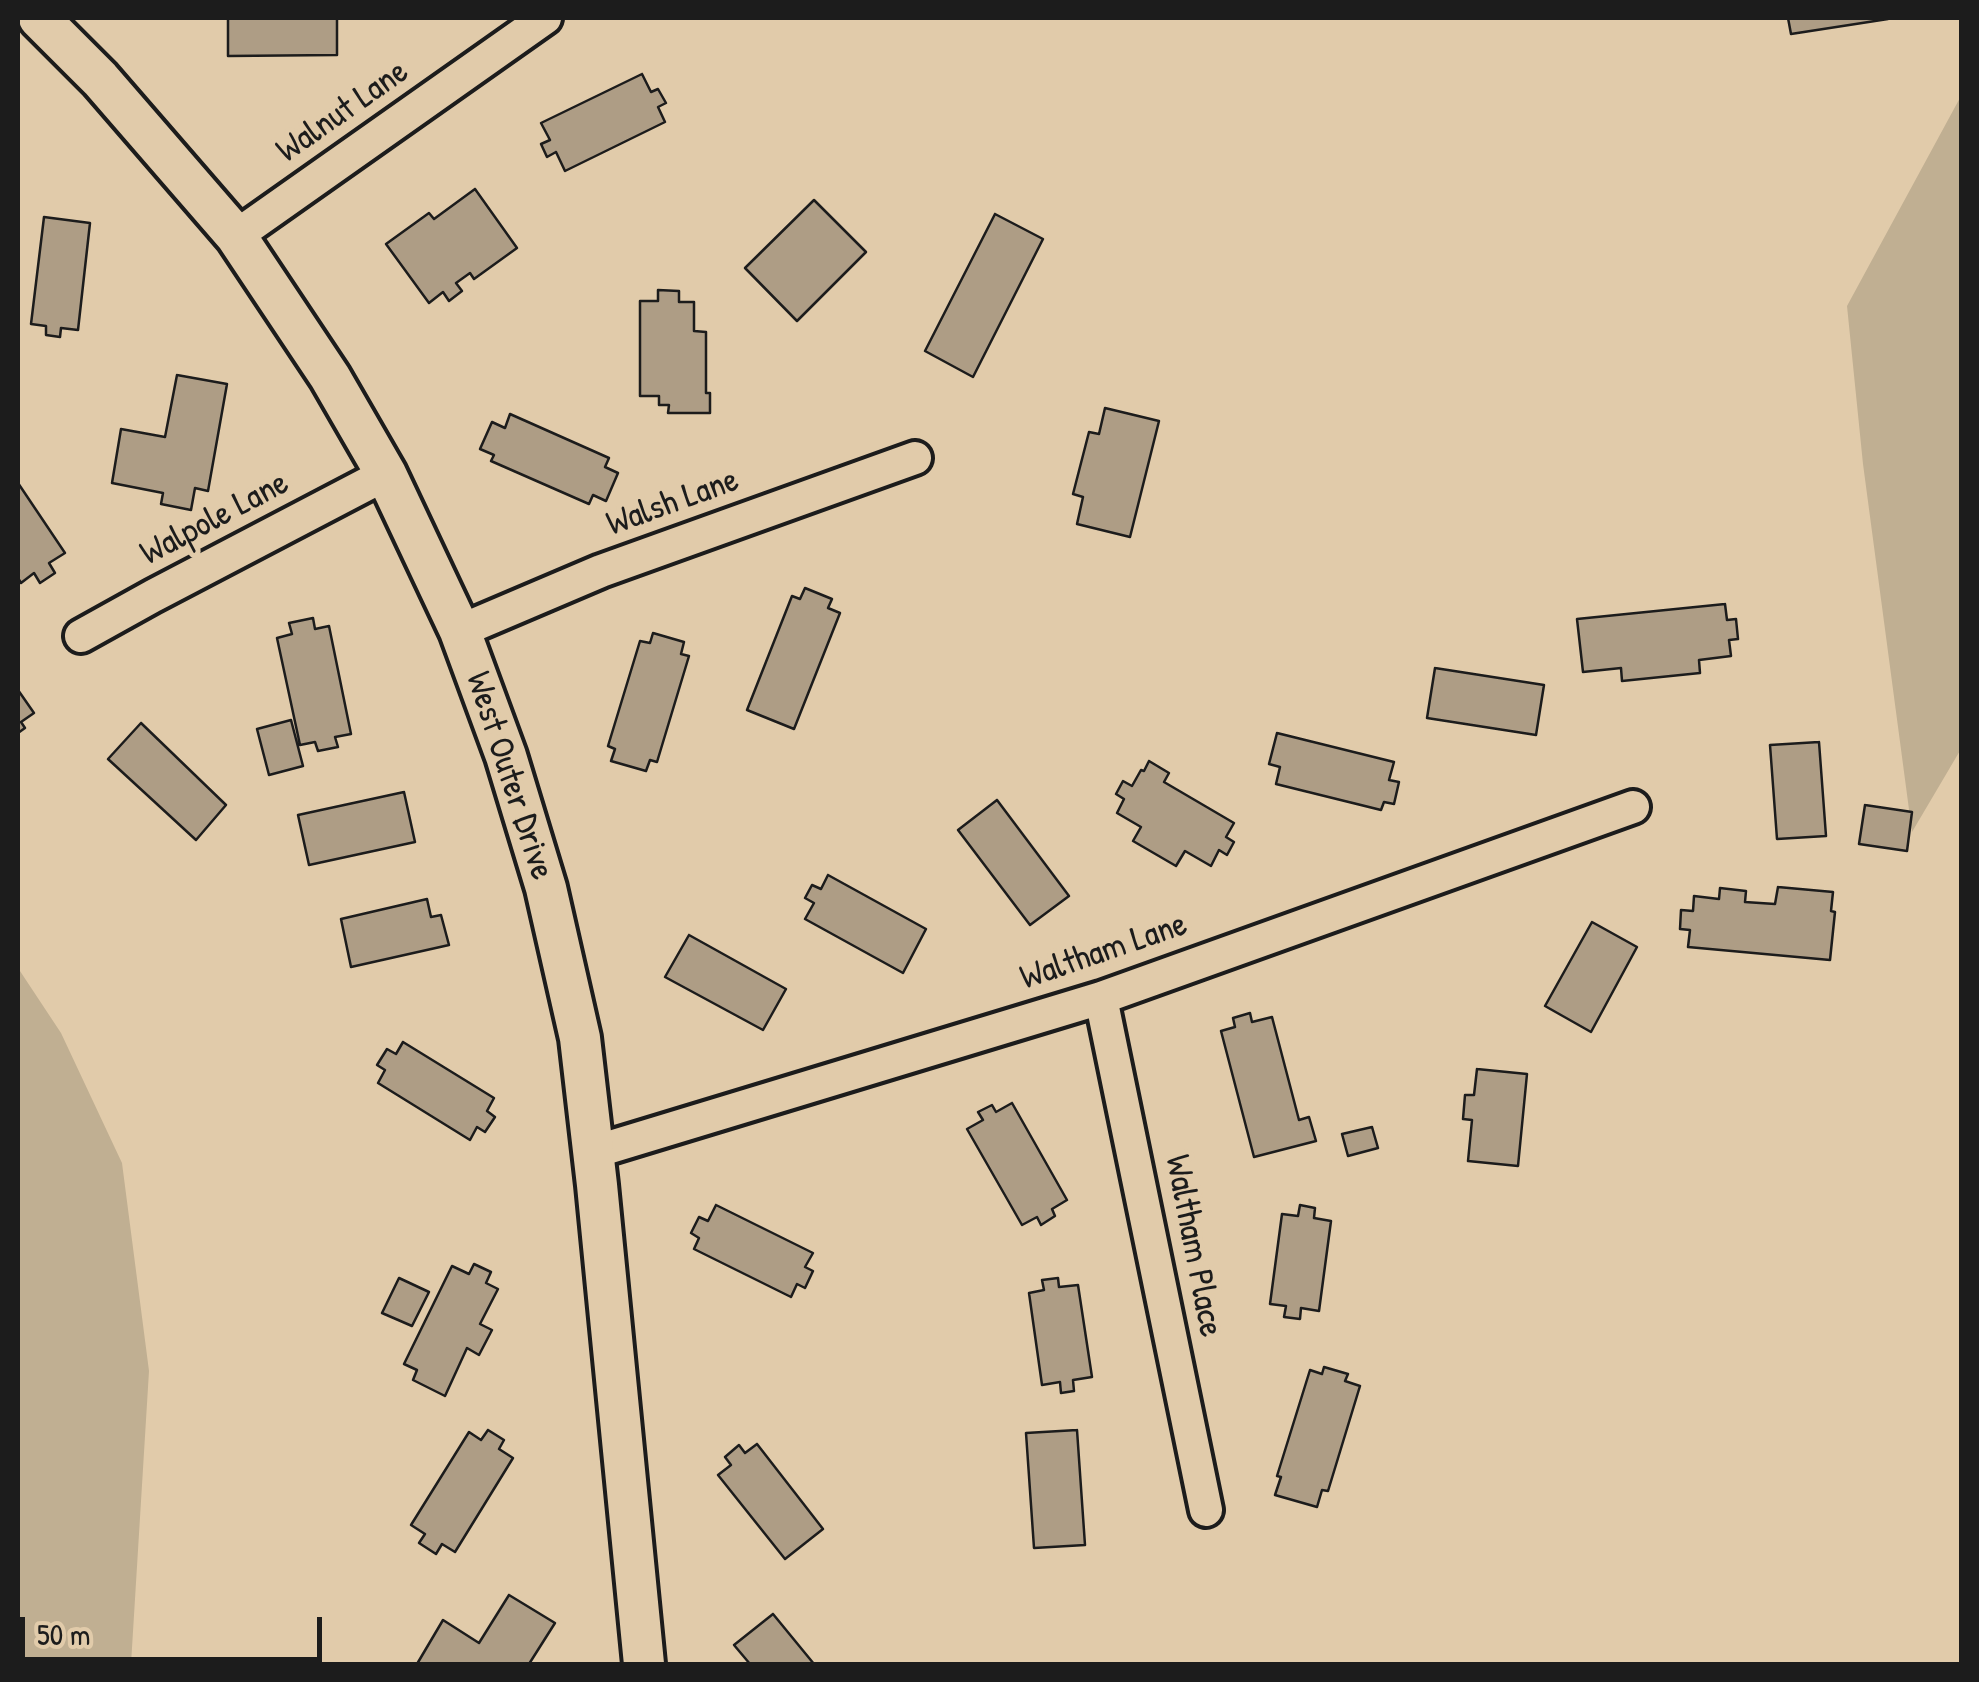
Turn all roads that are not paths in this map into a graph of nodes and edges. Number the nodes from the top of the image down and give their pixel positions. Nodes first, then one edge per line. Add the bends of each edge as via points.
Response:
1 (39, 18) edge
2 (546, 18) edge
3 (236, 236) junction
4 (915, 458) dead end
5 (386, 474) junction
6 (460, 632) junction
7 (82, 636) dead end
8 (1633, 807) dead end
9 (1102, 998) junction
10 (594, 1152) junction
11 (1206, 1510) dead end
12 (644, 1664) edge

1 - 3 street, West Outer Drive
2 - 3 street, Walnut Lane
3 - 5 street, West Outer Drive
4 - 6 street, Walsh Lane via 602,571
5 - 6 street, West Outer Drive
5 - 7 street, Walpole Lane
6 - 10 street, West Outer Drive via 546,888 580,1038
8 - 9 street, Waltham Lane
9 - 10 street, Waltham Lane
9 - 11 street, Waltham Place
10 - 12 street, West Outer Drive

